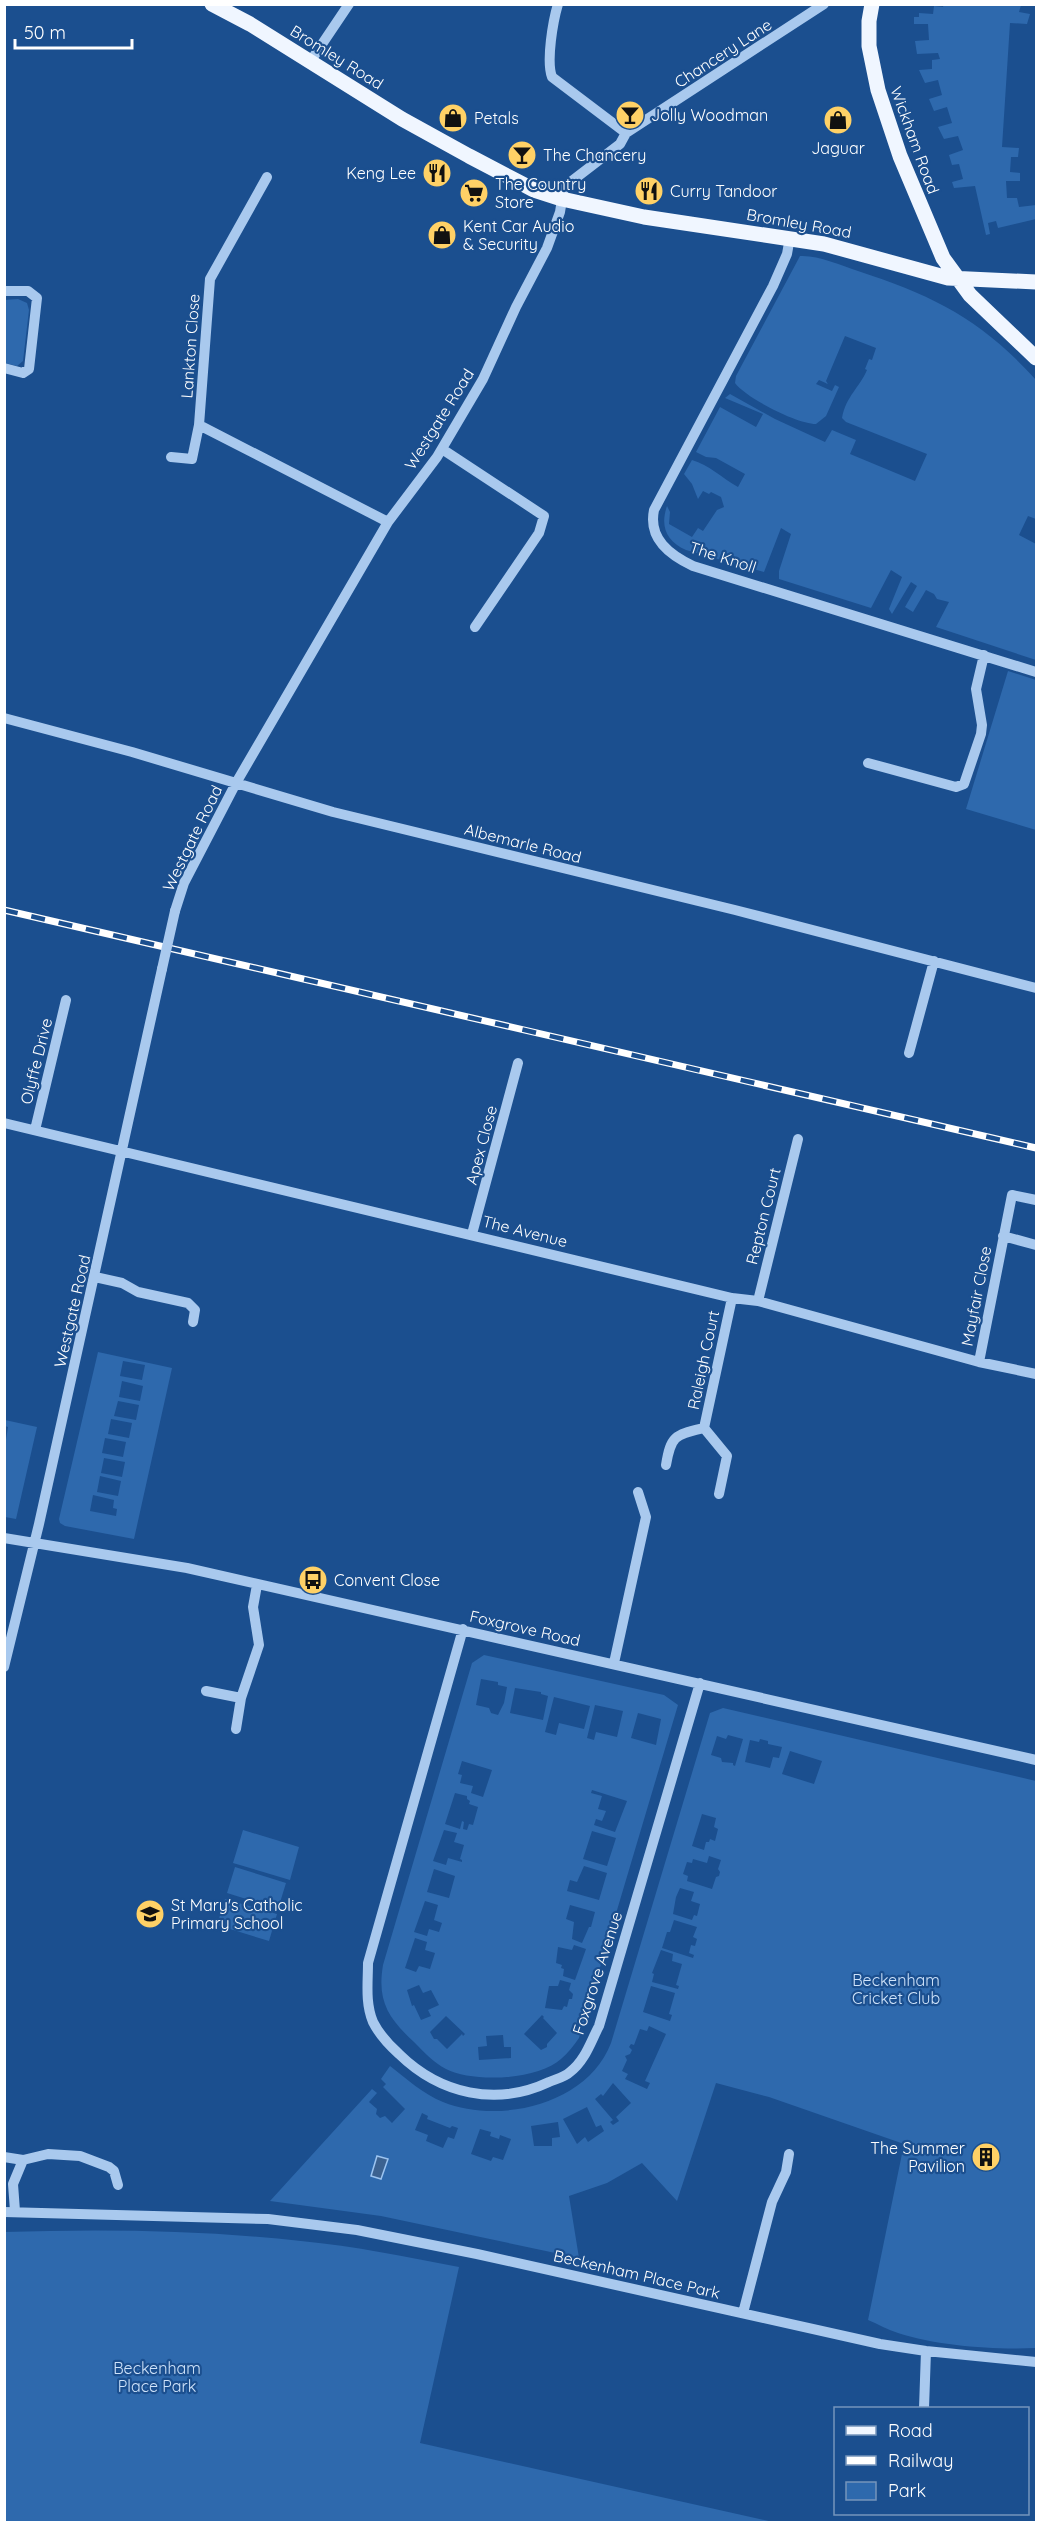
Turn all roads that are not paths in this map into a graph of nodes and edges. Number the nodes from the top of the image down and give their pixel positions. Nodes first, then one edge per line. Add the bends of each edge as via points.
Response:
1 (212, 4) edge
2 (349, 4) edge
3 (558, 4) edge
4 (824, 4) edge
5 (872, 4) edge
6 (310, 62) junction
7 (626, 133) junction
8 (267, 177) dead end
9 (562, 199) junction
10 (790, 237) junction
11 (957, 279) junction
12 (1036, 282) edge
13 (4, 291) edge
14 (1036, 358) edge
15 (4, 368) edge
16 (200, 424) junction
17 (442, 449) junction
18 (171, 457) dead end
19 (388, 522) junction
20 (475, 627) dead end
21 (984, 655) junction
22 (1036, 672) edge
23 (4, 718) edge
24 (868, 763) dead end
25 (236, 783) junction
26 (934, 961) junction
27 (1036, 988) edge
28 (66, 1000) dead end
29 (909, 1053) dead end
30 (518, 1064) dead end
31 (4, 1123) edge
32 (34, 1130) junction
33 (798, 1138) dead end
34 (123, 1152) junction
35 (1036, 1200) edge
36 (472, 1234) junction
37 (1003, 1236) junction
38 (1036, 1245) edge
39 (95, 1277) junction
40 (732, 1298) junction
41 (758, 1301) junction
42 (193, 1322) dead end
43 (979, 1362) junction
44 (1036, 1374) edge
45 (704, 1428) junction
46 (666, 1465) dead end
47 (638, 1492) dead end
48 (719, 1494) dead end
49 (4, 1538) edge
50 (35, 1542) junction
51 (257, 1585) junction
52 (463, 1629) junction
53 (614, 1663) junction
54 (4, 1667) edge
55 (700, 1683) junction
56 (206, 1691) dead end
57 (242, 1698) junction
58 (236, 1729) dead end
59 (1036, 1760) edge
60 (789, 2154) dead end
61 (4, 2157) edge
62 (23, 2160) junction
63 (118, 2185) dead end
64 (10, 2212) edge
65 (743, 2313) junction
66 (926, 2351) junction
67 (1036, 2362) edge
68 (924, 2407) edge

1 - 6 main road, Bromley Road
2 - 6 street
3 - 7 street via 553,22 552,77
4 - 7 street, Chancery Lane
5 - 11 main road, Wickham Road via 869,46 878,90 922,211
6 - 9 main road, Bromley Road via 469,156 534,190
7 - 9 street, Chancery Lane via 620,144 564,187
8 - 16 street, Lankton Close via 210,279
9 - 10 main road, Bromley Road via 696,225
9 - 17 street, Westgate Road via 547,248 483,379
10 - 11 main road, Bromley Road
10 - 21 street, The Knoll via 773,286 654,510 655,532 668,552 693,566
11 - 12 main road, Bromley Road
11 - 14 main road
13 - 15 street via 28,291 37,298 29,369 23,373
16 - 18 street, Lankton Close via 192,459
16 - 19 street
17 - 19 street, Westgate Road
17 - 20 street via 544,516 539,533
19 - 25 street, Westgate Road
21 - 22 street, The Knoll
21 - 24 street via 976,689 981,734 964,784 956,787
23 - 25 street, Albemarle Road
25 - 26 street, Albemarle Road via 333,812
25 - 34 street, Westgate Road, bridge via 184,884 175,911
26 - 27 street, Albemarle Road
26 - 29 street
28 - 32 street, Olyffe Drive
30 - 36 street, Apex Close
31 - 32 street, The Avenue
32 - 34 street, The Avenue
33 - 41 street, Repton Court
34 - 36 street, The Avenue
34 - 39 street, Westgate Road
35 - 37 street, Mayfair Close via 1012,1195
36 - 40 street, The Avenue
37 - 38 street, Mayfair Close
37 - 43 street, Mayfair Close
39 - 42 street via 188,1303 195,1310
39 - 50 street, Westgate Road
40 - 41 street, The Avenue
40 - 45 street, Raleigh Court
41 - 43 street, The Avenue
43 - 44 street, The Avenue
45 - 46 street via 674,1438
45 - 48 street via 727,1456
47 - 53 street via 646,1516
49 - 50 street, Foxgrove Road
50 - 51 street, Foxgrove Road via 186,1568
50 - 54 street, Westgate Road
51 - 52 street, Foxgrove Road
51 - 57 street via 253,1607 259,1645
52 - 53 street, Foxgrove Road
52 - 55 street, Foxgrove Avenue via 368,1963 368,2000 373,2022 387,2042 417,2072 462,2092 496,2096 537,2088 570,2072 586,2053 598,2026
53 - 55 street, Foxgrove Road
55 - 59 street, Foxgrove Road
56 - 57 street
57 - 58 street
60 - 65 street
61 - 62 street
62 - 63 street via 48,2154 81,2156 114,2171
62 - 64 street, Beckenham Place Park via 13,2184
64 - 65 street, Beckenham Place Park via 268,2219 357,2230
65 - 66 street, Beckenham Place Park
66 - 67 street, Beckenham Place Park
66 - 68 street

